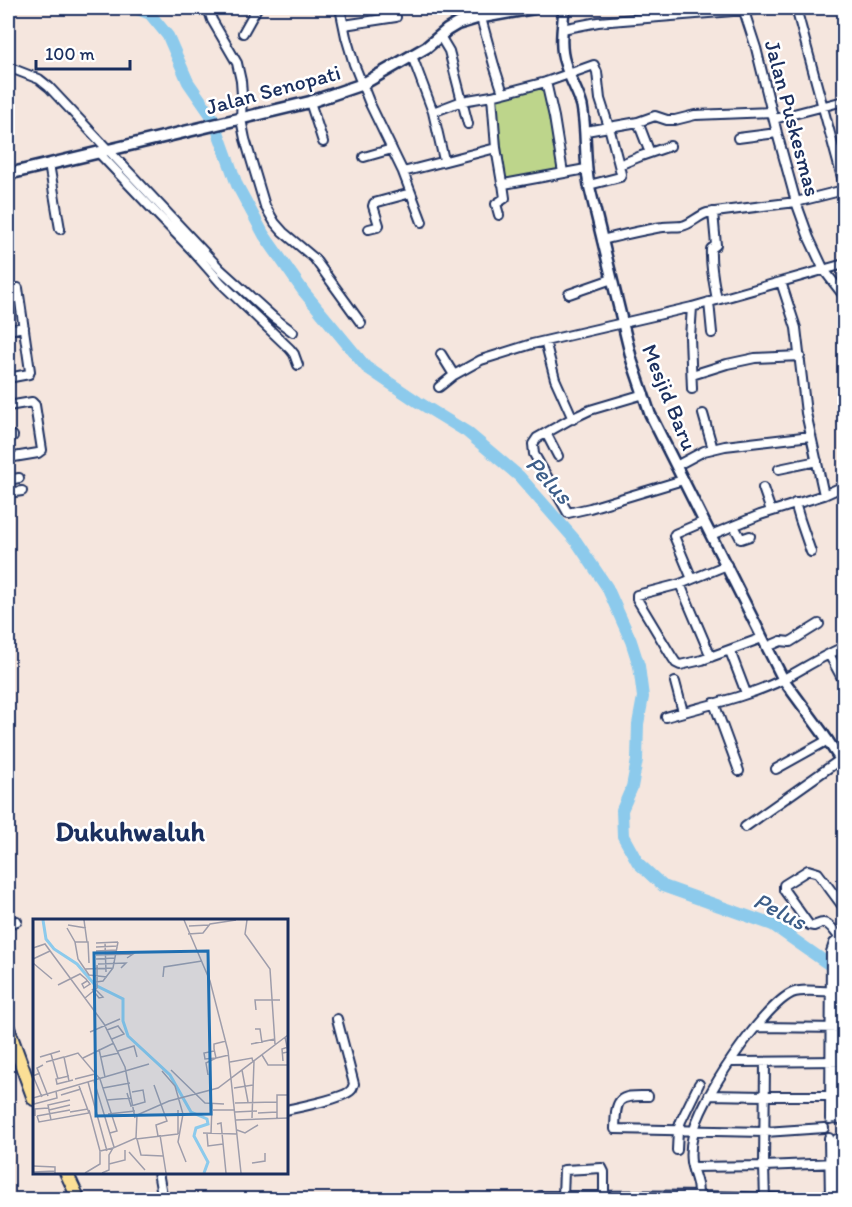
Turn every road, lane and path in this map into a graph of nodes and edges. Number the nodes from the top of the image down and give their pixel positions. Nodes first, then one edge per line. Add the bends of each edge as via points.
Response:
1 (208, 8) edge
2 (257, 8) edge
3 (340, 8) edge
4 (534, 8) edge
5 (770, 8) edge
6 (796, 8) edge
7 (562, 9) edge
8 (743, 9) edge
9 (496, 11) edge
10 (396, 17) dead end
11 (481, 18) junction
12 (344, 25) junction
13 (562, 29) junction
14 (243, 33) dead end
15 (440, 36) junction
16 (412, 56) junction
17 (8, 67) edge
18 (570, 74) junction
19 (546, 81) junction
20 (363, 84) junction
21 (503, 93) junction
22 (492, 96) junction
23 (462, 101) junction
24 (844, 101) edge
25 (310, 102) junction
26 (822, 106) junction
27 (433, 112) junction
28 (773, 115) junction
29 (247, 118) junction
30 (638, 122) junction
31 (468, 124) dead end
32 (609, 127) junction
33 (586, 131) junction
34 (777, 133) junction
35 (738, 138) dead end
36 (323, 142) dead end
37 (670, 146) dead end
38 (496, 148) junction
39 (392, 149) junction
40 (104, 150) junction
41 (650, 153) junction
42 (364, 157) dead end
43 (444, 160) junction
44 (49, 164) junction
45 (619, 165) junction
46 (586, 169) junction
47 (403, 172) junction
48 (563, 173) junction
49 (8, 174) edge
50 (502, 184) junction
51 (589, 185) junction
52 (844, 185) edge
53 (844, 190) edge
54 (411, 193) junction
55 (796, 202) junction
56 (712, 212) junction
57 (499, 215) dead end
58 (422, 222) dead end
59 (60, 228) dead end
60 (369, 229) dead end
61 (602, 240) junction
62 (844, 264) edge
63 (824, 270) junction
64 (612, 279) junction
65 (781, 282) junction
66 (18, 288) dead end
67 (569, 294) dead end
68 (844, 296) edge
69 (713, 301) junction
70 (692, 307) junction
71 (361, 323) dead end
72 (622, 323) junction
73 (24, 327) junction
74 (8, 330) edge
75 (293, 332) dead end
76 (712, 333) dead end
77 (545, 341) junction
78 (441, 354) dead end
79 (800, 356) junction
80 (298, 365) dead end
81 (454, 375) junction
82 (692, 375) junction
83 (8, 378) edge
84 (439, 387) dead end
85 (692, 389) dead end
86 (644, 394) junction
87 (8, 406) edge
88 (703, 414) dead end
89 (573, 419) junction
90 (546, 434) junction
91 (811, 436) junction
92 (713, 449) junction
93 (558, 456) dead end
94 (8, 458) edge
95 (817, 461) junction
96 (676, 466) junction
97 (779, 469) dead end
98 (20, 478) dead end
99 (8, 480) edge
100 (683, 480) junction
101 (844, 486) edge
102 (763, 488) dead end
103 (22, 490) dead end
104 (8, 493) edge
105 (824, 495) junction
106 (795, 503) junction
107 (771, 511) junction
108 (704, 522) junction
109 (734, 526) junction
110 (711, 535) junction
111 (750, 536) dead end
112 (811, 552) dead end
113 (727, 566) junction
114 (692, 579) junction
115 (680, 584) junction
116 (819, 624) dead end
117 (764, 643) junction
118 (844, 647) edge
119 (730, 651) junction
120 (829, 654) junction
121 (711, 657) junction
122 (783, 679) junction
123 (675, 682) dead end
124 (844, 682) edge
125 (746, 693) junction
126 (714, 703) junction
127 (683, 712) junction
128 (666, 717) dead end
129 (828, 740) junction
130 (842, 762) edge
131 (776, 769) dead end
132 (739, 771) dead end
133 (745, 827) dead end
134 (844, 909) edge
135 (17, 921) dead end
136 (8, 924) edge
137 (843, 940) edge
138 (834, 990) junction
139 (337, 1019) dead end
140 (756, 1027) junction
141 (8, 1028) edge
142 (838, 1028) edge
143 (838, 1061) edge
144 (730, 1062) junction
145 (765, 1063) junction
146 (699, 1084) dead end
147 (709, 1095) junction
148 (33, 1096) edge
149 (648, 1096) dead end
150 (765, 1096) junction
151 (837, 1096) edge
152 (288, 1110) edge
153 (833, 1118) junction
154 (844, 1123) edge
155 (824, 1128) junction
156 (685, 1130) junction
157 (765, 1132) junction
158 (844, 1134) edge
159 (833, 1139) junction
160 (677, 1150) dead end
161 (833, 1163) junction
162 (764, 1166) junction
163 (692, 1167) junction
164 (66, 1174) edge
165 (158, 1174) edge
166 (540, 1196) dead end
167 (604, 1196) junction
168 (673, 1197) edge
169 (696, 1197) edge
170 (563, 1198) edge
171 (833, 1198) edge
172 (765, 1199) edge
173 (79, 1200) edge
174 (163, 1200) edge

1 - 29 street via 237,63
2 - 14 street
3 - 12 street
4 - 9 main road, Jalan Senopati
5 - 8 street
6 - 26 street
7 - 13 street, Mesjid Baru
8 - 13 street via 598,22
8 - 28 street, Jalan Puskesmas
9 - 11 main road, Jalan Senopati
10 - 12 street
11 - 15 main road, Jalan Senopati via 457,24
11 - 21 street
12 - 20 street
13 - 18 street, Mesjid Baru via 563,52
15 - 16 main road, Jalan Senopati
15 - 23 street via 449,51
16 - 20 main road, Jalan Senopati
16 - 27 street
17 - 40 street via 44,82
18 - 19 street
18 - 32 street via 595,66
18 - 33 street, Mesjid Baru
19 - 21 street
19 - 48 street
20 - 25 main road, Jalan Senopati
20 - 39 street
21 - 22 street
22 - 23 street
22 - 38 street
23 - 27 street
23 - 31 street
24 - 26 street
25 - 29 main road, Jalan Senopati
25 - 36 street
26 - 28 street
26 - 52 street
27 - 43 street
28 - 30 street via 695,115 675,120 656,116
28 - 34 street, Jalan Puskesmas
29 - 40 main road, Jalan Senopati
29 - 71 street via 251,164 270,216 314,258
30 - 32 street
30 - 41 street
32 - 33 street
32 - 45 street
33 - 46 street, Mesjid Baru
34 - 35 street
34 - 55 street, Jalan Puskesmas
37 - 41 street
38 - 43 street
38 - 50 street
39 - 42 street
39 - 47 street
40 - 44 main road, Jalan Senopati
40 - 75 street via 221,270
40 - 80 street via 221,283 290,349
41 - 45 street
43 - 47 street
44 - 49 main road, Jalan Senopati
44 - 59 street
45 - 51 street via 621,176
46 - 48 street
46 - 51 street, Mesjid Baru
47 - 54 street
48 - 50 street
50 - 57 street via 504,199 496,204
51 - 61 street, Mesjid Baru
53 - 55 street
54 - 58 street
54 - 60 street via 374,203 379,225
55 - 56 street
55 - 63 street, Jalan Puskesmas
56 - 61 street via 682,226
56 - 69 street via 716,245 711,249
61 - 64 street, Mesjid Baru
62 - 63 street
63 - 65 street
63 - 68 street, Jalan Puskesmas
64 - 67 street
64 - 72 street, Mesjid Baru
65 - 69 street
65 - 79 street via 796,328
66 - 73 street
69 - 70 street
69 - 76 street
70 - 72 street
70 - 82 street
72 - 77 street
72 - 86 street, Mesjid Baru
73 - 74 street
73 - 83 street via 30,373
77 - 81 street via 481,360
77 - 89 street via 555,379
78 - 81 street
79 - 82 street via 755,358
79 - 91 street
81 - 84 street
82 - 85 street
86 - 89 street
86 - 96 street, Mesjid Baru
87 - 94 street via 33,402 42,450
88 - 92 street
89 - 90 street
90 - 93 street
90 - 100 street via 534,442 534,454 568,513
91 - 92 street
91 - 95 street
92 - 96 street
95 - 97 street
95 - 105 street
96 - 100 street, Mesjid Baru
98 - 99 street
100 - 108 street, Mesjid Baru
101 - 105 street
102 - 107 street
103 - 104 street
105 - 106 street
106 - 107 street
106 - 112 street
107 - 109 street
108 - 110 street, Mesjid Baru
108 - 114 street via 674,536
109 - 110 street
109 - 111 street via 741,539
110 - 113 street, Mesjid Baru
113 - 114 street
113 - 117 street, Mesjid Baru
114 - 115 street
115 - 121 street
115 - 121 street via 637,595 637,599 676,663 684,665
116 - 117 street via 790,642
117 - 119 street
117 - 122 street, Mesjid Baru
118 - 120 street
119 - 121 street
119 - 125 street
120 - 122 street
120 - 124 street
122 - 125 street
122 - 129 street, Mesjid Baru
123 - 127 street
125 - 126 street
126 - 127 street
126 - 132 street
127 - 128 street
129 - 130 street, Mesjid Baru
129 - 131 street
130 - 133 street
134 - 137 street via 814,870 784,885 809,925 824,922
135 - 136 street
137 - 138 street via 834,943
138 - 140 street via 791,994
138 - 142 street
139 - 152 street via 353,1088 333,1099
140 - 142 street
140 - 144 street
141 - 148 main road
142 - 143 street
143 - 145 street
143 - 151 street
144 - 145 street
144 - 147 street
145 - 150 street
146 - 156 street via 685,1111
147 - 150 street
147 - 156 street
149 - 156 street via 632,1095 619,1101 615,1129
150 - 151 street
150 - 157 street
151 - 153 street
153 - 154 street
153 - 155 street via 826,1121
155 - 157 street
155 - 159 street
156 - 157 street
156 - 160 street
156 - 163 street
157 - 162 street
158 - 159 street
159 - 161 street
161 - 162 street
161 - 171 street
162 - 163 street
162 - 172 street
163 - 169 street via 698,1183
164 - 173 main road
165 - 174 street
166 - 170 street
167 - 168 street
167 - 170 street
167 - 170 street via 602,1168 564,1170
168 - 169 street
169 - 172 street
171 - 172 street

